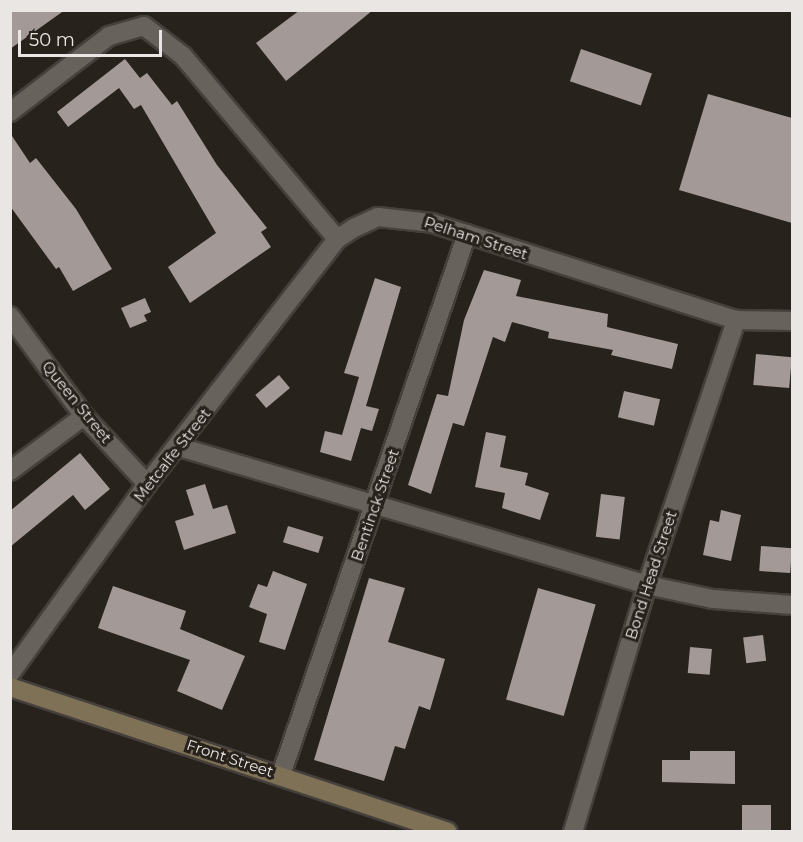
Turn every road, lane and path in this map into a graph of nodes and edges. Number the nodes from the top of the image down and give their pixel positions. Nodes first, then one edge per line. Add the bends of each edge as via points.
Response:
1 (10, 112) edge
2 (467, 234) junction
3 (337, 239) junction
4 (10, 316) edge
5 (736, 320) junction
6 (792, 321) edge
7 (84, 416) junction
8 (179, 447) junction
9 (10, 471) edge
10 (147, 484) junction
11 (376, 504) junction
12 (647, 585) junction
13 (792, 605) edge
14 (10, 674) edge
15 (10, 687) edge
16 (281, 775) junction
17 (448, 831) edge
18 (573, 831) edge

1 - 3 street via 109,36 144,26 183,56
2 - 3 street, Pelham Street via 422,221 378,217
2 - 5 street, Pelham Street
2 - 11 street, Bentinck Street
3 - 8 street, Metcalfe Street
4 - 7 street, Queen Street
5 - 6 street, Pelham Street
5 - 12 street, Bond Head Street
7 - 9 street
7 - 10 street, Queen Street
8 - 10 street, Metcalfe Street
8 - 11 street
10 - 14 street, Metcalfe Street
11 - 12 street
11 - 16 street, Bentinck Street
12 - 13 street
12 - 18 street, Bond Head Street
15 - 16 main road, Front Street
16 - 17 main road, Front Street

